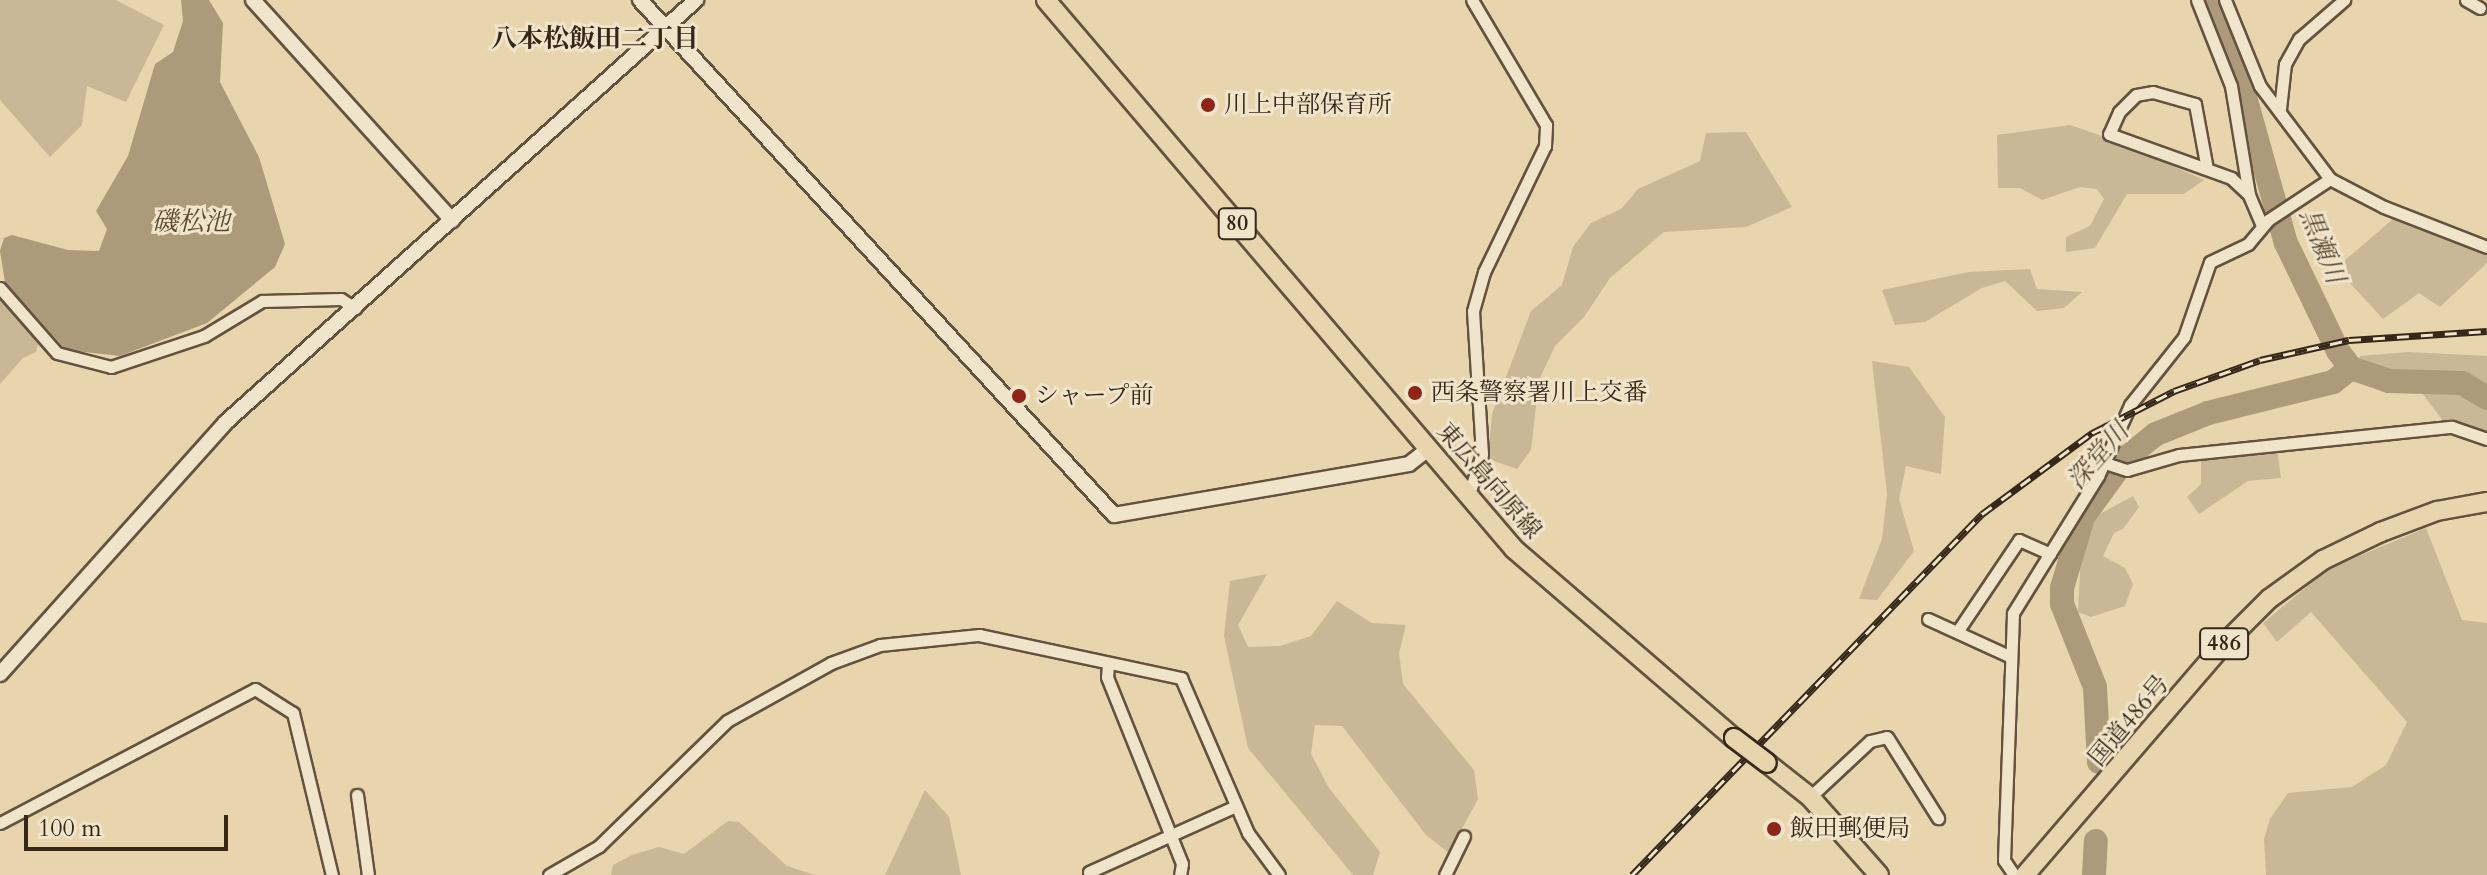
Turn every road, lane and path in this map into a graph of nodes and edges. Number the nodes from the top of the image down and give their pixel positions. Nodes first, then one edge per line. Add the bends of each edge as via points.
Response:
1 (253, 0) edge
2 (640, 0) edge
3 (696, 0) edge
4 (1046, 0) edge
5 (1472, 0) edge
6 (2197, 0) edge
7 (2225, 0) edge
8 (2344, 0) edge
9 (2466, 0) edge
10 (2480, 8) dead end
11 (665, 28) junction
12 (2280, 109) junction
13 (2207, 169) junction
14 (2330, 179) junction
15 (2249, 195) junction
16 (452, 220) junction
17 (2265, 223) junction
18 (2487, 247) edge
19 (0, 288) edge
20 (355, 308) junction
21 (2487, 439) edge
22 (1428, 449) junction
23 (2109, 464) junction
24 (1469, 494) junction
25 (2487, 502) edge
26 (2050, 554) junction
27 (1928, 619) dead end
28 (1957, 632) junction
29 (2009, 656) junction
30 (1108, 664) junction
31 (0, 674) edge
32 (357, 795) dead end
33 (1810, 797) junction
34 (1236, 806) junction
35 (1938, 818) dead end
36 (0, 823) edge
37 (1464, 836) dead end
38 (1172, 838) junction
39 (1089, 872) dead end
40 (332, 875) edge
41 (368, 875) edge
42 (549, 875) edge
43 (1180, 875) edge
44 (1279, 875) edge
45 (1445, 875) edge
46 (1879, 875) edge
47 (2014, 875) edge
48 (2025, 875) edge

1 - 16 street
2 - 11 street
3 - 11 street
4 - 22 main road, 東広島向原線 / 80
5 - 24 street via 1546,125 1545,146 1484,272 1473,311 1472,360 1483,410
6 - 15 street via 2231,86
7 - 12 street via 2260,86
8 - 12 street via 2292,52 2285,64
9 - 10 street
11 - 16 street
11 - 22 street via 1114,515 1409,464
12 - 14 street
13 - 13 street via 2109,134 2119,112 2136,95 2153,92 2195,104
13 - 15 street via 2231,178
14 - 17 street
14 - 18 street via 2384,207
15 - 17 street
16 - 20 street
17 - 23 street via 2248,244 2210,262 2184,337 2130,405
19 - 20 street via 57,353 111,367 204,336 262,301 341,299
20 - 31 street via 226,422
21 - 23 street via 2452,427 2179,455 2127,470
22 - 24 main road, 東広島向原線 / 80
23 - 26 street
24 - 33 main road, 東広島向原線 / 80, bridge via 1514,549 1572,603
25 - 48 main road, 国道486号 / 486 via 2437,511 2381,532 2323,560 2269,599
26 - 28 street via 2019,540
26 - 29 street via 2013,613
27 - 28 street
28 - 29 street
29 - 47 street via 2004,860
30 - 34 street via 1181,678
30 - 38 street via 1107,677
30 - 42 street via 979,635 904,640 851,653 727,721 599,846
32 - 41 street
33 - 35 street via 1870,741 1887,737
33 - 46 main road, 東広島向原線 / 80
34 - 38 street
34 - 44 street via 1248,833
36 - 40 street via 255,689 293,713
37 - 45 street
38 - 39 street
38 - 43 street via 1182,864

